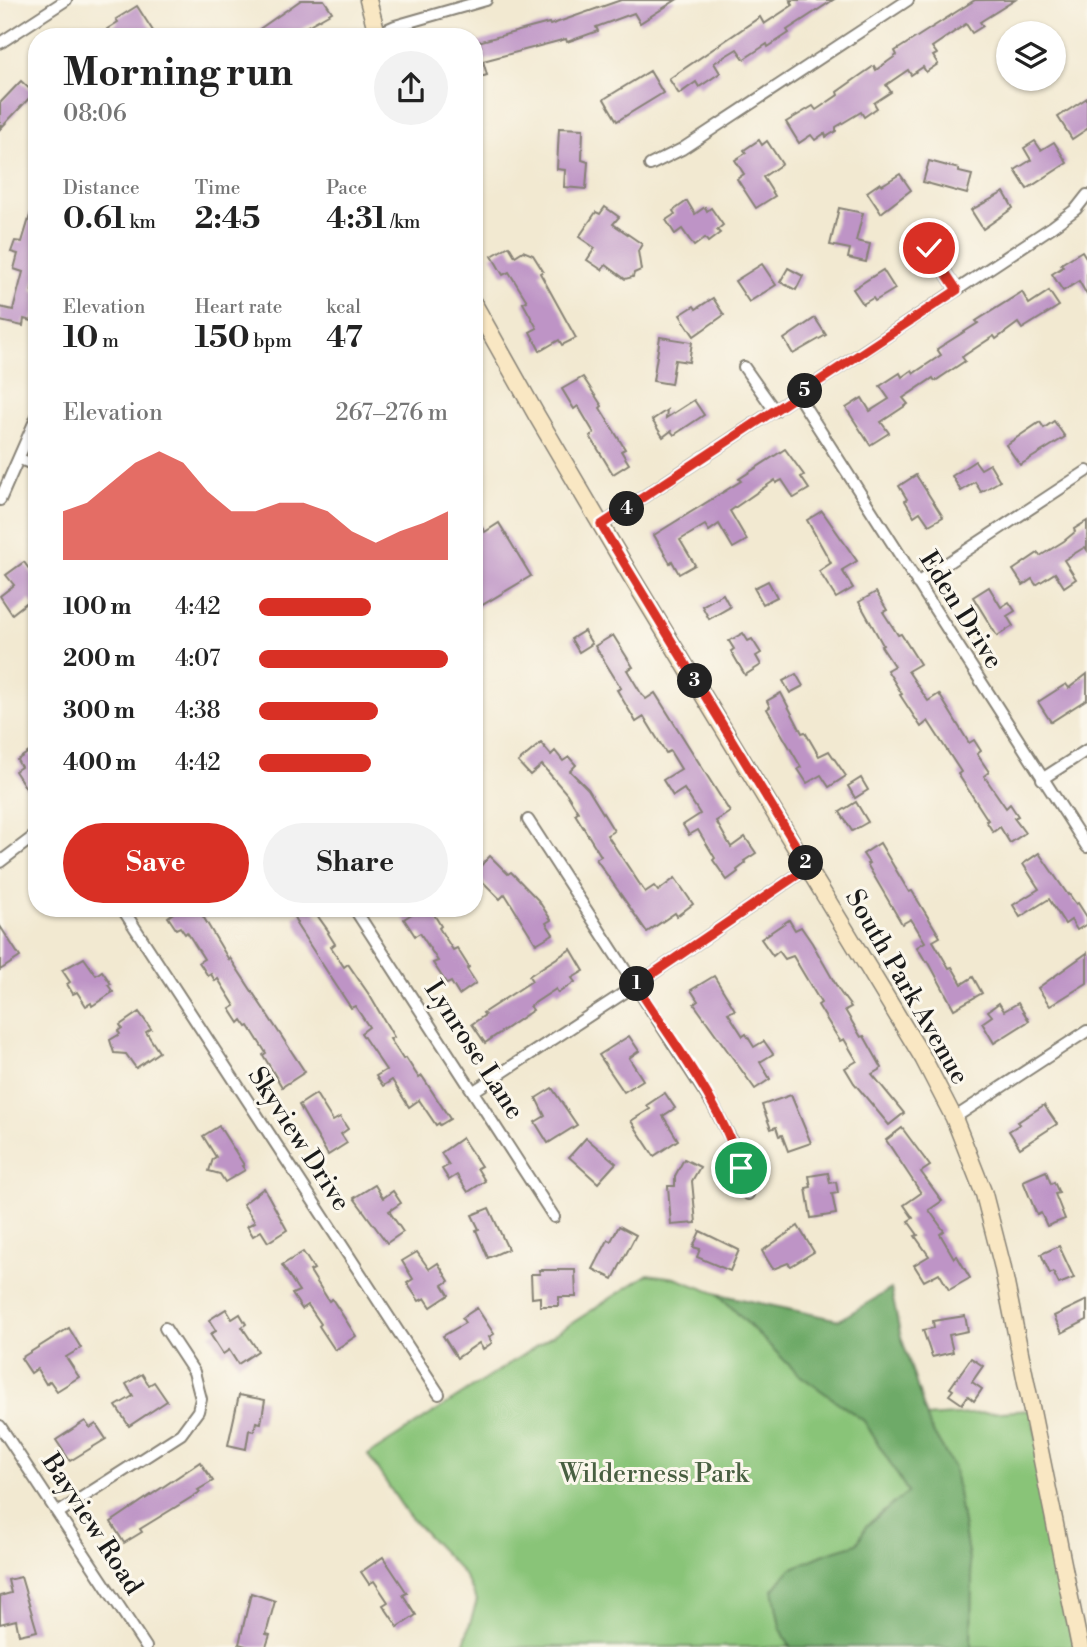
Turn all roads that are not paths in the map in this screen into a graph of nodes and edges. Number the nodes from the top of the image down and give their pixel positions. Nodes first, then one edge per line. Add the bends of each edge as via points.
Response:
1 (66, 0) edge
2 (368, 0) edge
3 (486, 0) edge
4 (908, 0) edge
5 (373, 28) edge
6 (391, 28) edge
7 (0, 43) edge
8 (650, 165) dead end
9 (1087, 195) edge
10 (929, 248) dead end
11 (957, 290) junction
12 (483, 320) edge
13 (744, 367) dead end
14 (798, 396) junction
15 (775, 411) junction
16 (28, 438) edge
17 (20, 458) junction
18 (28, 462) edge
19 (1087, 471) edge
20 (0, 500) edge
21 (601, 525) junction
22 (917, 583) junction
23 (1087, 750) edge
24 (1042, 779) junction
25 (528, 820) dead end
26 (28, 841) edge
27 (1087, 847) edge
28 (0, 862) edge
29 (809, 867) junction
30 (128, 917) edge
31 (360, 917) edge
32 (636, 985) junction
33 (1087, 1031) edge
34 (474, 1091) junction
35 (954, 1118) junction
36 (748, 1194) dead end
37 (554, 1217) dead end
38 (165, 1328) dead end
39 (439, 1395) dead end
40 (0, 1426) edge
41 (58, 1513) junction
42 (145, 1647) edge
43 (1080, 1647) edge

1 - 7 street
2 - 5 main road
3 - 6 street
4 - 8 street via 682,149
9 - 11 street via 1052,227
10 - 11 street
11 - 14 street
12 - 21 main road, South Park Avenue
13 - 15 street
14 - 15 street
14 - 22 street, Eden Drive
15 - 21 street
16 - 17 street
17 - 18 street
17 - 20 street
19 - 22 street
21 - 29 main road, South Park Avenue
22 - 24 street, Eden Drive
23 - 24 street
24 - 27 street, Eden Drive
25 - 32 street
26 - 28 street
29 - 32 street
29 - 35 main road, South Park Avenue
30 - 39 street, Skyview Drive
31 - 34 street, Lynrose Lane
32 - 34 street
32 - 36 street via 725,1126
33 - 35 street
34 - 37 street, Lynrose Lane
35 - 43 main road, South Park Avenue via 984,1194 1002,1264
38 - 41 street via 194,1372 201,1399 198,1411 181,1434
40 - 41 street, Bayview Road
41 - 42 street, Bayview Road

